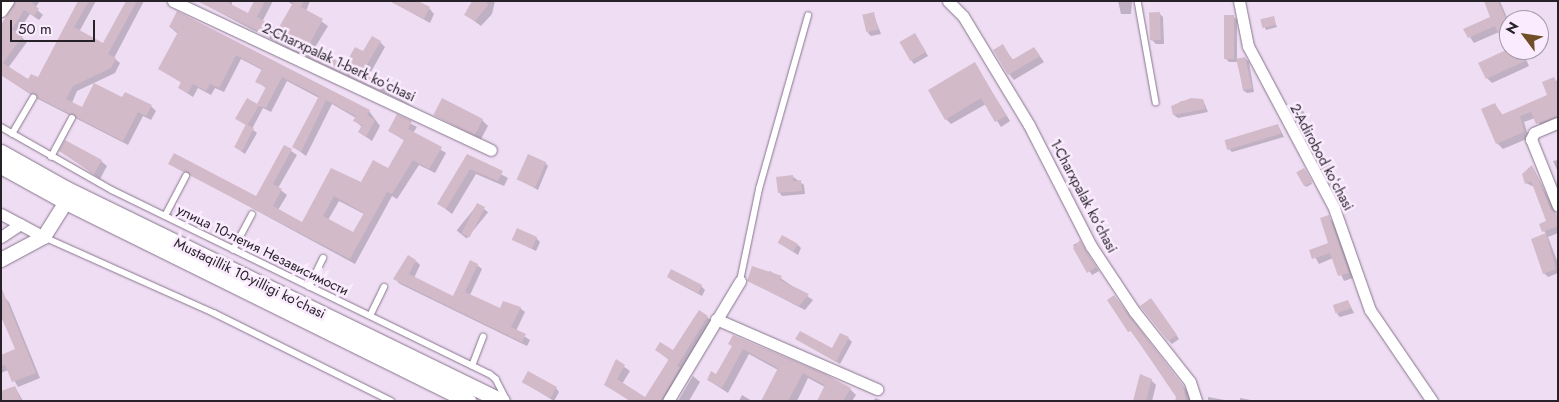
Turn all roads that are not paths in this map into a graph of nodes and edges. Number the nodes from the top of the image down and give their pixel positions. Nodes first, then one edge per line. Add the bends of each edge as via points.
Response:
1 (8, 1) edge
2 (173, 1) edge
3 (1138, 1) edge
4 (1239, 1) edge
5 (949, 2) edge
6 (1, 11) edge
7 (808, 16) dead end
8 (33, 98) dead end
9 (1156, 102) dead end
10 (72, 118) dead end
11 (1557, 123) edge
12 (1, 127) edge
13 (12, 134) junction
14 (492, 150) dead end
15 (1, 152) edge
16 (51, 157) junction
17 (1, 166) edge
18 (186, 176) dead end
19 (66, 202) junction
20 (1558, 206) edge
21 (1, 214) edge
22 (252, 215) dead end
23 (165, 216) junction
24 (20, 224) junction
25 (1, 237) edge
26 (44, 237) junction
27 (233, 250) junction
28 (323, 258) dead end
29 (1, 260) edge
30 (740, 281) joint
31 (309, 286) junction
32 (384, 287) dead end
33 (370, 316) junction
34 (716, 319) junction
35 (483, 337) dead end
36 (472, 366) junction
37 (877, 389) dead end
38 (391, 401) edge
39 (469, 401) edge
40 (502, 401) edge
41 (506, 401) edge
42 (668, 401) edge
43 (1196, 401) edge
44 (1432, 401) edge

1 - 6 street
2 - 14 street, 2-Charxpalak 1-berk koʻchasi
3 - 9 lane
4 - 44 street, 2-Adirobod koʻchasi via 1248,46 1334,208 1370,310
5 - 43 street, 1-Charxpalak koʻchasi via 963,16 1029,125 1091,246 1134,311 1190,382
7 - 30 lane via 759,189
8 - 13 lane
10 - 16 lane
11 - 20 street via 1534,133 1531,139
12 - 13 lane, улица 10-летия Независимости
13 - 16 lane, улица 10-летия Независимости
15 - 40 main road, Mustaqillik 10-yilligi ko'chasi via 67,188
16 - 23 lane, улица 10-летия Независимости
17 - 19 main road, Mustaqillik 10-yilligi ko'chasi
18 - 23 lane
19 - 26 street
19 - 39 main road, Mustaqillik 10-yilligi ko'chasi
21 - 24 street
22 - 27 lane
23 - 27 lane, улица 10-летия Независимости
24 - 25 street
24 - 26 street
26 - 29 street
26 - 38 lane via 214,312
27 - 31 lane, улица 10-летия Независимости
28 - 31 lane
30 - 34 street
31 - 33 lane, улица 10-летия Независимости
32 - 33 lane
33 - 36 lane, улица 10-летия Независимости
34 - 37 street
34 - 42 street
35 - 36 lane
36 - 41 lane, улица 10-летия Независимости via 496,379

